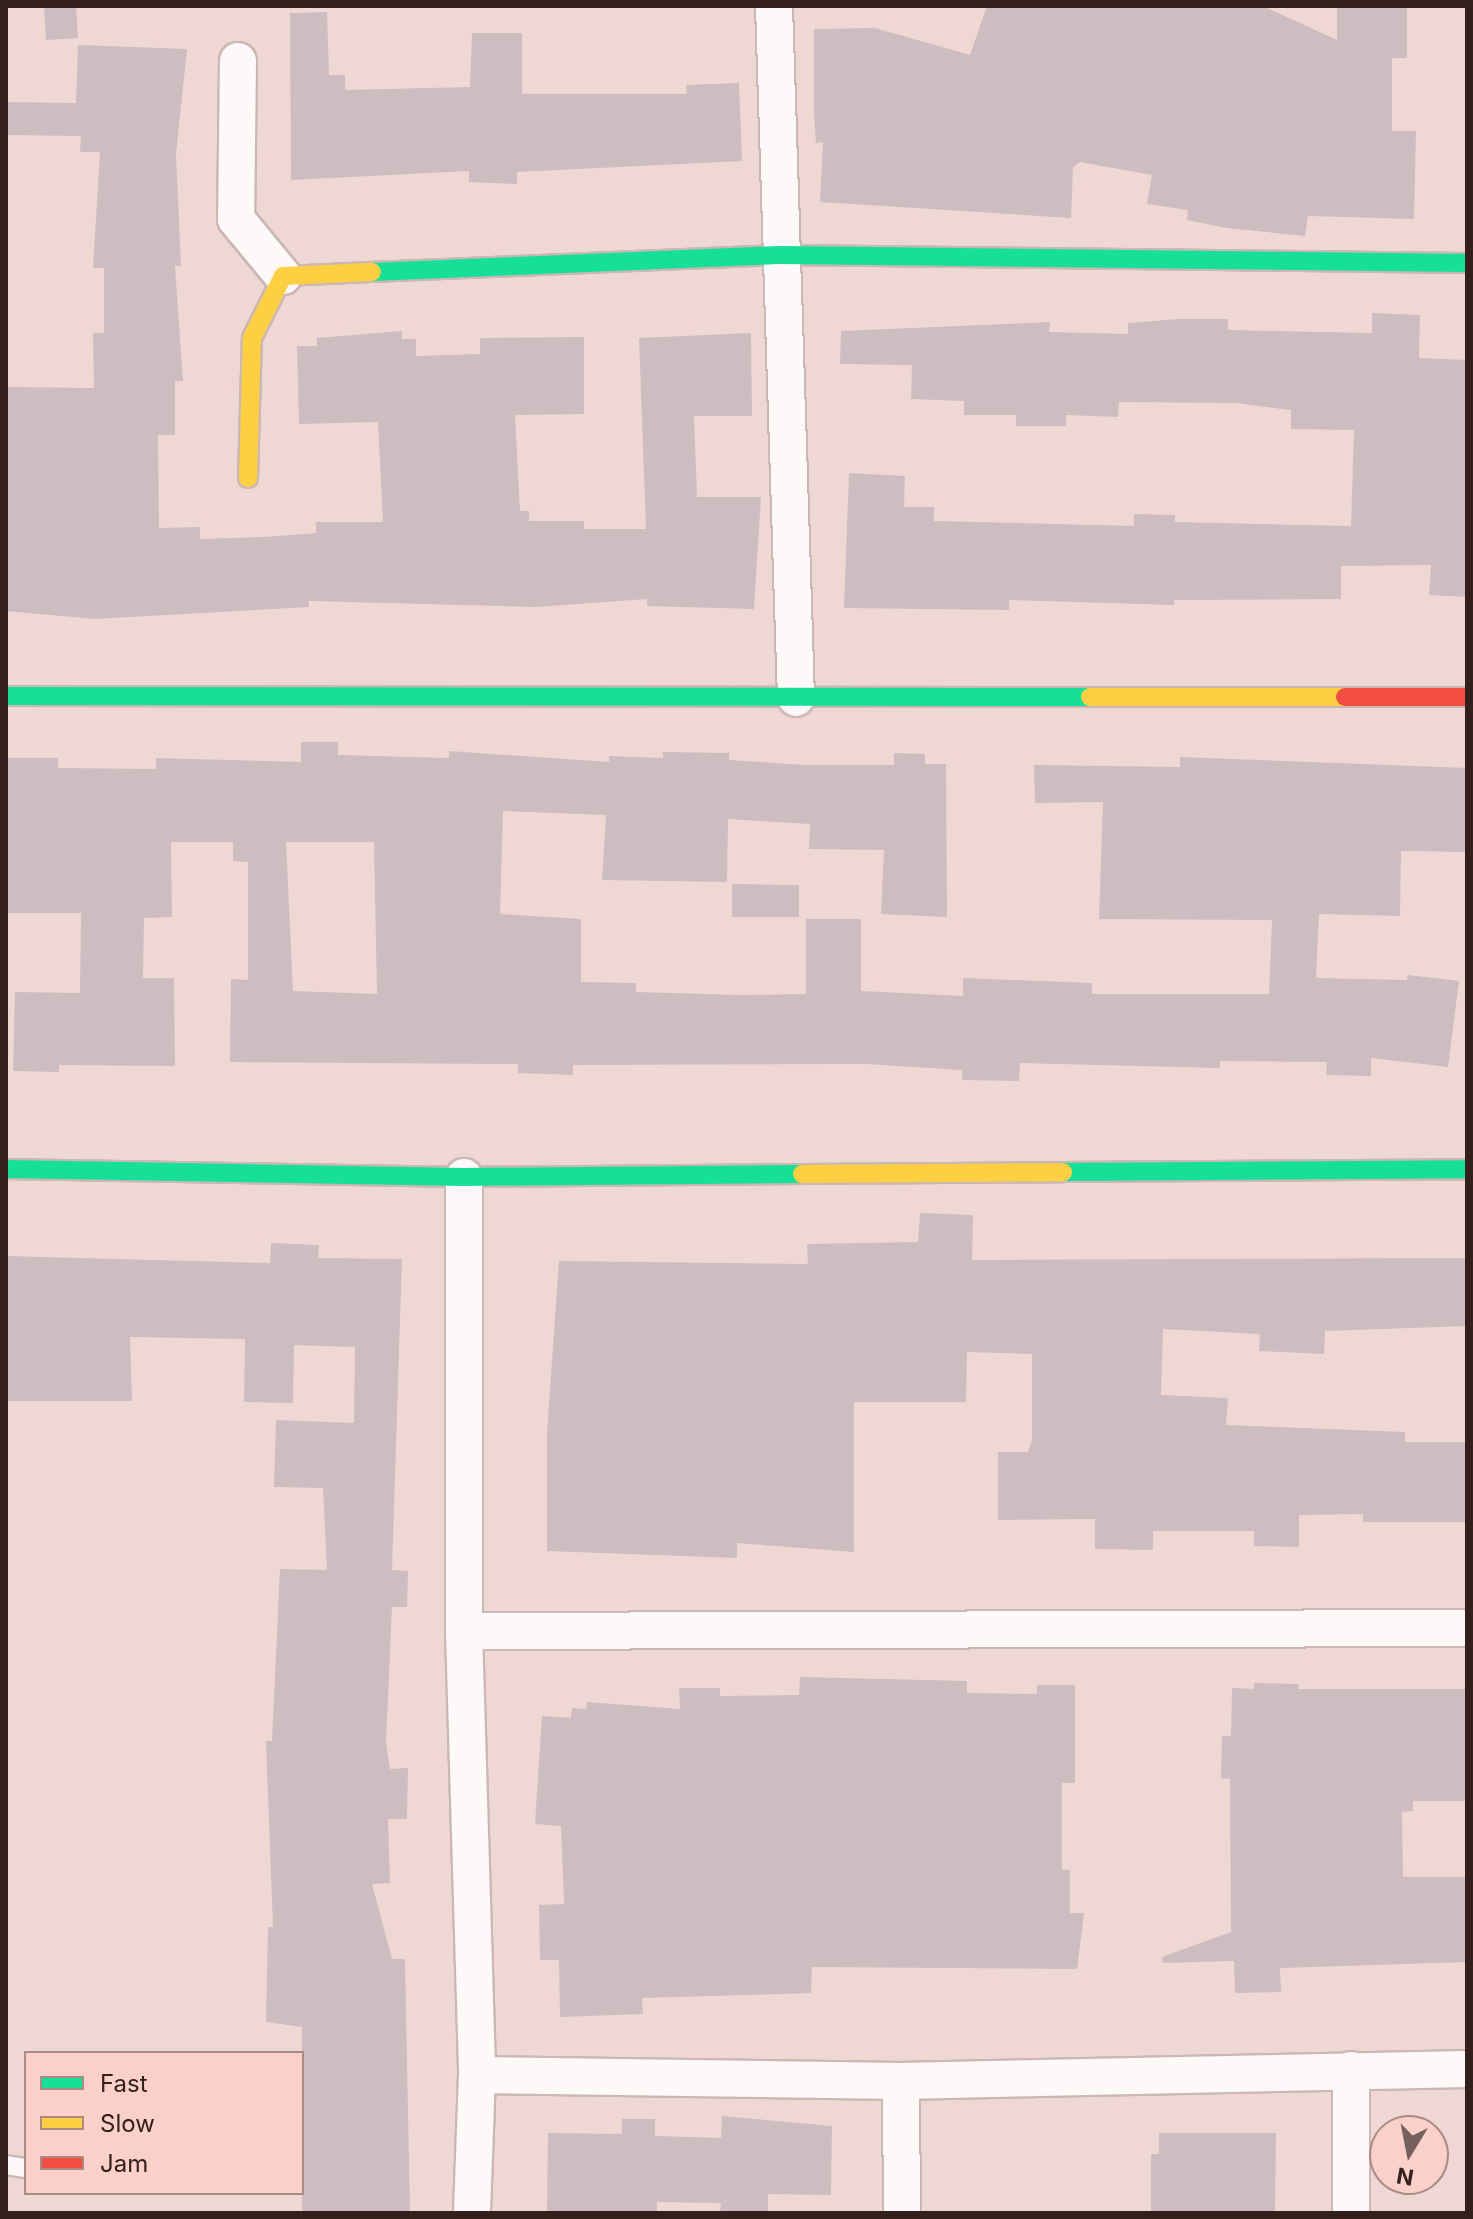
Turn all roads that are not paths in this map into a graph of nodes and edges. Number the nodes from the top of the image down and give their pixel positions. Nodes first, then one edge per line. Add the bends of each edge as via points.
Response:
1 (774, 6) edge
2 (238, 61) dead end
3 (780, 255) junction
4 (1467, 263) edge
5 (283, 276) junction
6 (248, 478) dead end
7 (6, 696) edge
8 (1467, 697) edge
9 (796, 698) junction
10 (6, 1169) edge
11 (1467, 1169) edge
12 (464, 1177) junction
13 (1467, 1628) edge
14 (464, 1631) junction
15 (1467, 2069) edge
16 (1351, 2070) junction
17 (477, 2075) junction
18 (901, 2081) junction
19 (472, 2213) edge
20 (902, 2213) edge
21 (1351, 2213) edge

1 - 3 street
2 - 5 street via 236,219
3 - 4 street
3 - 5 street
3 - 9 street
5 - 6 street via 252,338
7 - 9 street
8 - 9 street
10 - 12 street
11 - 12 street
12 - 14 street
13 - 14 street
14 - 17 street
15 - 16 street
16 - 18 street
16 - 21 street
17 - 18 street
17 - 19 street
18 - 20 street

